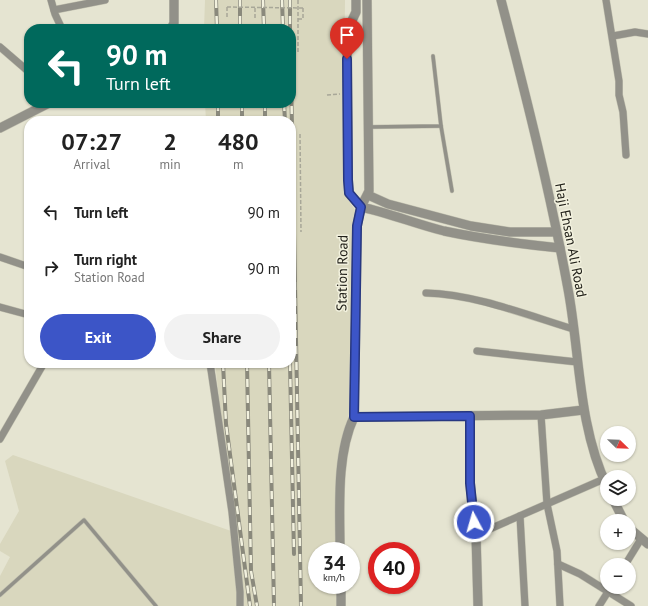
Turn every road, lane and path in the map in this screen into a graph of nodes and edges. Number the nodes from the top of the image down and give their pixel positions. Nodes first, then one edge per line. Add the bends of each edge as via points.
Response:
1 (51, 0) edge
2 (105, 0) edge
3 (174, 0) edge
4 (298, 0) edge
5 (356, 0) edge
6 (367, 0) edge
7 (501, 0) edge
8 (606, 0) edge
9 (255, 8) junction
10 (54, 10) junction
11 (227, 17) dead end
12 (298, 19) junction
13 (255, 20) dead end
14 (60, 24) edge
15 (174, 24) edge
16 (648, 34) edge
17 (613, 36) junction
18 (0, 47) edge
19 (298, 52) dead end
20 (433, 56) dead end
21 (24, 68) edge
22 (348, 94) junction
23 (327, 95) dead end
24 (39, 108) edge
25 (441, 126) junction
26 (368, 127) junction
27 (0, 128) edge
28 (300, 134) dead end
29 (626, 155) dead end
30 (452, 191) dead end
31 (368, 195) junction
32 (361, 207) junction
33 (301, 232) dead end
34 (556, 232) junction
35 (560, 248) junction
36 (0, 258) edge
37 (24, 265) edge
38 (426, 293) dead end
39 (0, 307) edge
40 (24, 314) edge
41 (573, 329) junction
42 (477, 351) dead end
43 (577, 362) junction
44 (41, 368) edge
45 (211, 368) edge
46 (583, 410) junction
47 (541, 415) junction
48 (470, 416) junction
49 (354, 417) junction
50 (0, 439) edge
51 (601, 470) edge
52 (600, 485) edge
53 (547, 504) junction
54 (520, 516) junction
55 (476, 535) junction
56 (636, 535) edge
57 (340, 542) edge
58 (644, 542) edge
59 (631, 558) edge
60 (558, 564) junction
61 (600, 584) edge
62 (341, 594) edge
63 (606, 594) edge
64 (615, 594) edge
65 (0, 595) edge
66 (156, 606) edge
67 (240, 606) edge
68 (341, 606) edge
69 (478, 606) edge
70 (525, 606) edge
71 (560, 606) edge
72 (599, 606) edge
73 (630, 606) edge

1 - 10 street
2 - 10 street
3 - 15 street
4 - 12 path
5 - 22 street via 356,12 347,31
6 - 26 street
7 - 34 street, Haji Ehsan Ali Road via 524,86
8 - 17 street
9 - 11 path, bridge via 227,7
9 - 12 path, bridge via 302,8 303,19
9 - 13 path
10 - 14 street
12 - 19 path
16 - 17 street via 635,32
17 - 29 street
18 - 21 street
20 - 25 lane
22 - 23 path
22 - 32 street via 349,193
24 - 27 street
25 - 26 lane
25 - 30 lane
26 - 31 street
28 - 33 path
31 - 32 street, Station Road
31 - 34 street via 388,204 471,226 510,232
32 - 35 street via 444,231
32 - 49 street, Station Road via 357,226
34 - 35 street, Haji Ehsan Ali Road
35 - 41 street, Haji Ehsan Ali Road
36 - 37 street
38 - 41 street via 439,293 486,303
39 - 40 street
41 - 43 street, Haji Ehsan Ali Road
42 - 43 street
43 - 46 street, Haji Ehsan Ali Road via 582,384
44 - 50 street
45 - 67 street via 232,512
46 - 47 street
46 - 51 street, Haji Ehsan Ali Road
47 - 48 street
47 - 53 street
48 - 49 street
48 - 55 street via 470,483
49 - 57 street, Station Road via 349,429 342,470
52 - 53 street
53 - 54 street
53 - 60 street via 554,531
54 - 55 street
54 - 70 street
55 - 69 street
56 - 58 street
58 - 59 street
60 - 61 street
60 - 71 street
62 - 68 street
63 - 72 street
64 - 73 street
65 - 66 lane via 84,520

